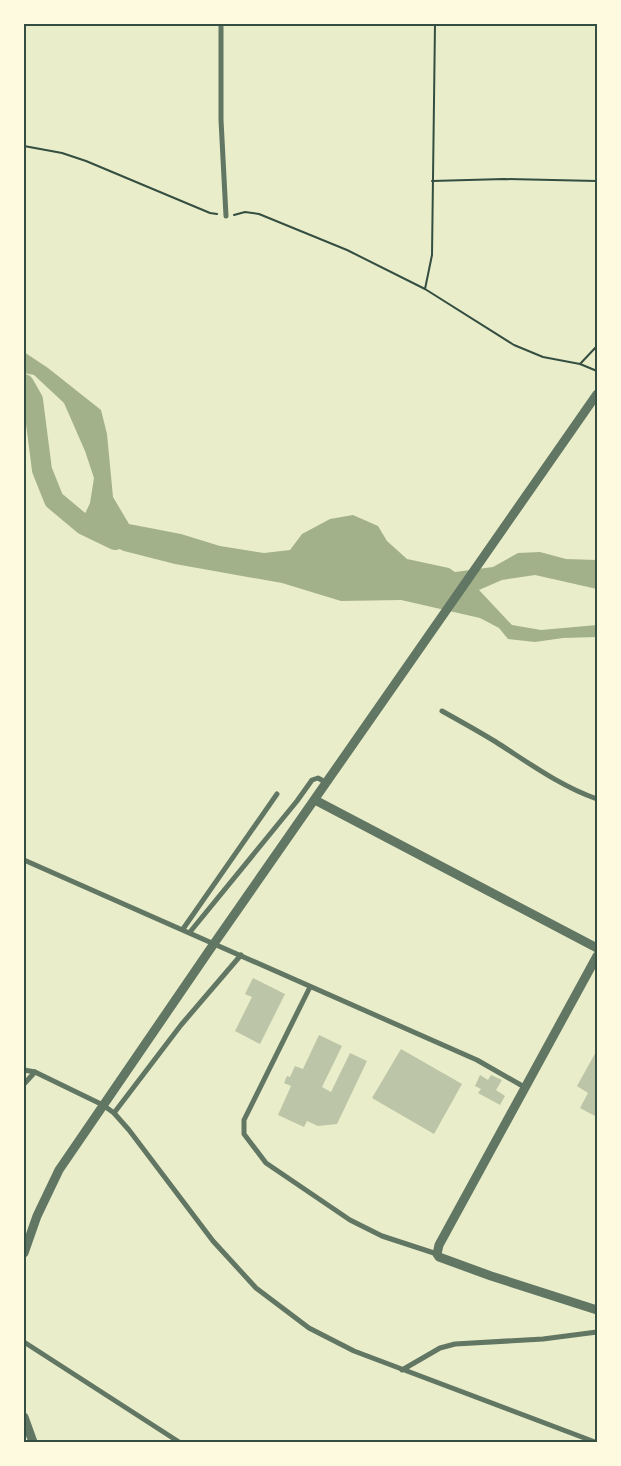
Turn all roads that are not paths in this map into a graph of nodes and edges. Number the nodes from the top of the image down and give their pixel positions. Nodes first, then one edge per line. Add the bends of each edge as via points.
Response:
1 (221, 24) edge
2 (226, 216) dead end
3 (597, 394) edge
4 (442, 711) dead end
5 (327, 783) junction
6 (277, 794) dead end
7 (597, 799) edge
8 (315, 800) junction
9 (24, 860) edge
10 (183, 929) junction
11 (190, 932) junction
12 (597, 948) edge
13 (241, 955) junction
14 (597, 956) edge
15 (310, 987) junction
16 (24, 1070) edge
17 (35, 1072) junction
18 (24, 1084) edge
19 (526, 1088) junction
20 (103, 1105) junction
21 (114, 1113) junction
22 (24, 1253) edge
23 (437, 1254) junction
24 (597, 1310) edge
25 (597, 1332) edge
26 (24, 1342) edge
27 (402, 1370) junction
28 (24, 1417) edge
29 (33, 1442) edge
30 (179, 1442) edge
31 (595, 1442) edge

1 - 2 street
3 - 5 street
4 - 7 street via 551,778
5 - 8 street
5 - 11 street via 318,778 312,780
6 - 10 street
8 - 12 street
8 - 20 street
9 - 10 street
10 - 11 street
11 - 13 street
13 - 15 street
13 - 21 street via 181,1025
14 - 19 street
15 - 19 street via 477,1060
15 - 23 street via 244,1120 244,1134 266,1163 350,1220 382,1236
16 - 17 street
17 - 18 street
17 - 20 street
19 - 23 street
20 - 21 street
20 - 22 street via 59,1170
21 - 27 street via 213,1241 256,1288 309,1328
23 - 24 street via 491,1276
25 - 27 street via 456,1344 440,1348
26 - 30 street
27 - 31 street
28 - 29 street

